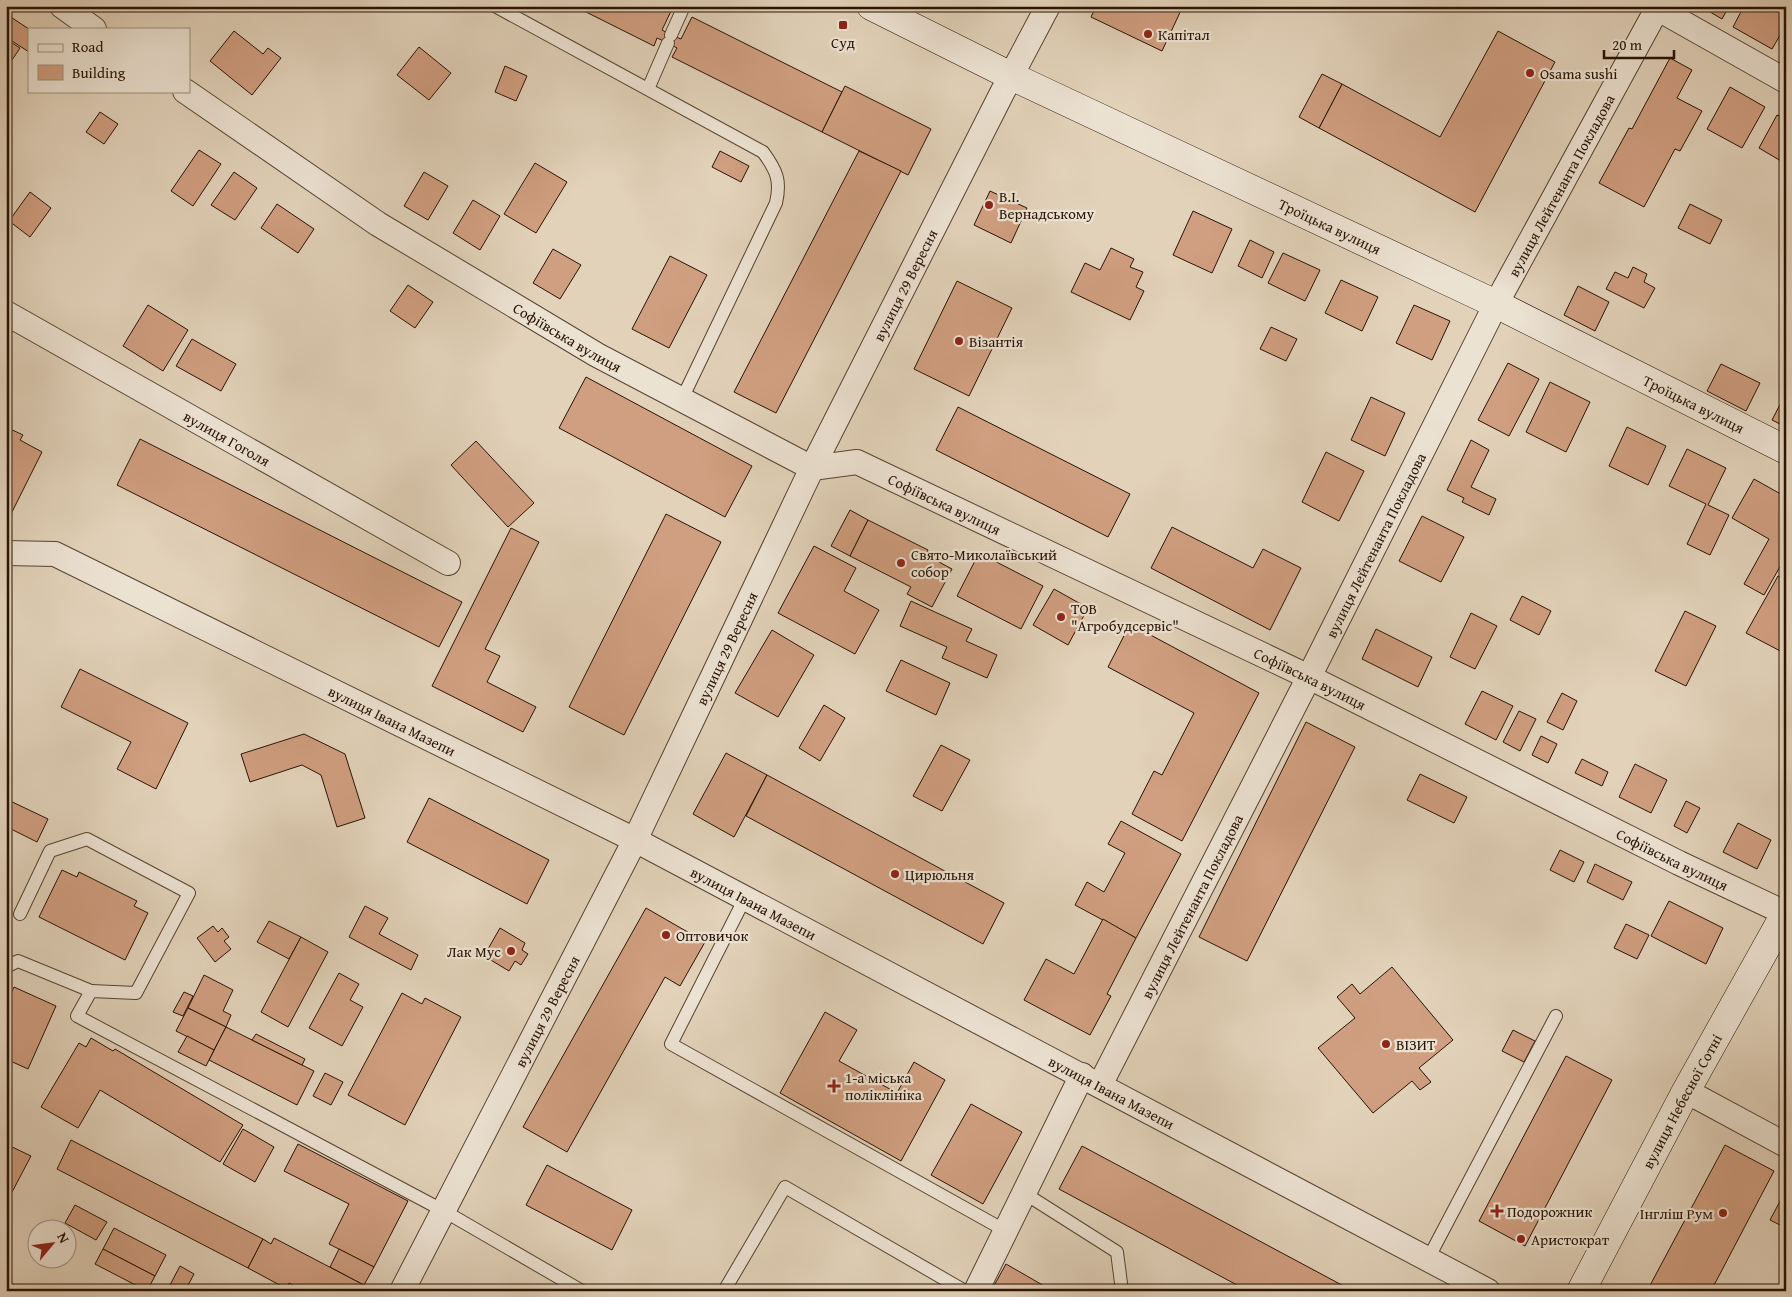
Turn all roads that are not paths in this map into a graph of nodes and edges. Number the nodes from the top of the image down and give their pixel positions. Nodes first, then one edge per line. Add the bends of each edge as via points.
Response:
1 (62, 6) edge
2 (495, 6) edge
3 (684, 6) edge
4 (871, 6) edge
5 (1048, 6) edge
6 (1656, 7) edge
7 (93, 28) edge
8 (1011, 76) junction
9 (1786, 81) edge
10 (648, 89) junction
11 (186, 92) edge
12 (1496, 304) junction
13 (6, 313) edge
14 (682, 400) junction
15 (1786, 450) edge
16 (812, 468) junction
17 (6, 553) edge
18 (448, 564) dead end
19 (1309, 677) junction
20 (635, 840) junction
21 (745, 898) junction
22 (1785, 912) edge
23 (20, 914) dead end
24 (6, 966) edge
25 (91, 991) junction
26 (1556, 1016) dead end
27 (1091, 1080) junction
28 (1686, 1091) junction
29 (1786, 1145) edge
30 (1024, 1193) junction
31 (444, 1211) junction
32 (1006, 1231) junction
33 (1428, 1259) junction
34 (402, 1291) edge
35 (582, 1291) edge
36 (724, 1291) edge
37 (966, 1291) edge
38 (976, 1291) edge
39 (1122, 1291) edge
40 (1488, 1291) edge
41 (1580, 1291) edge

1 - 7 street
2 - 10 lane
3 - 10 lane
4 - 8 main road, Троїцька вулиця
5 - 8 street, вулиця 29 Вересня
6 - 9 street
6 - 12 street, вулиця Лейтенанта Покладова
8 - 12 main road, Троїцька вулиця
8 - 16 street, вулиця 29 Вересня
10 - 14 lane via 764,152 778,178 776,204
11 - 14 street, Софіївська вулиця via 378,224 597,355
12 - 15 main road, Троїцька вулиця
12 - 19 street, вулиця Лейтенанта Покладова
13 - 18 street, вулиця Гоголя
14 - 16 street, Софіївська вулиця
16 - 19 street, Софіївська вулиця via 857,462
16 - 20 street, вулиця 29 Вересня
17 - 20 street, вулиця Івана Мазепи via 55,554
19 - 22 street, Софіївська вулиця
19 - 27 street, вулиця Лейтенанта Покладова
20 - 21 street, вулиця Івана Мазепи
20 - 31 street, вулиця 29 Вересня
21 - 27 street, вулиця Івана Мазепи
21 - 32 lane via 672,1044
22 - 28 main road, вулиця Небесної Сотні
23 - 25 lane via 50,851 87,840 189,893 136,993
24 - 25 lane via 18,961
25 - 31 lane via 77,1016
26 - 33 lane
27 - 30 street, вулиця Лейтенанта Покладова
27 - 33 street, вулиця Івана Мазепи
28 - 29 street
28 - 41 main road, вулиця Небесної Сотні
30 - 32 street, вулиця Лейтенанта Покладова
30 - 39 lane via 1117,1252
31 - 34 street, вулиця 29 Вересня
31 - 35 lane
32 - 38 street, вулиця Лейтенанта Покладова
33 - 40 street, вулиця Івана Мазепи
36 - 37 lane via 785,1187

